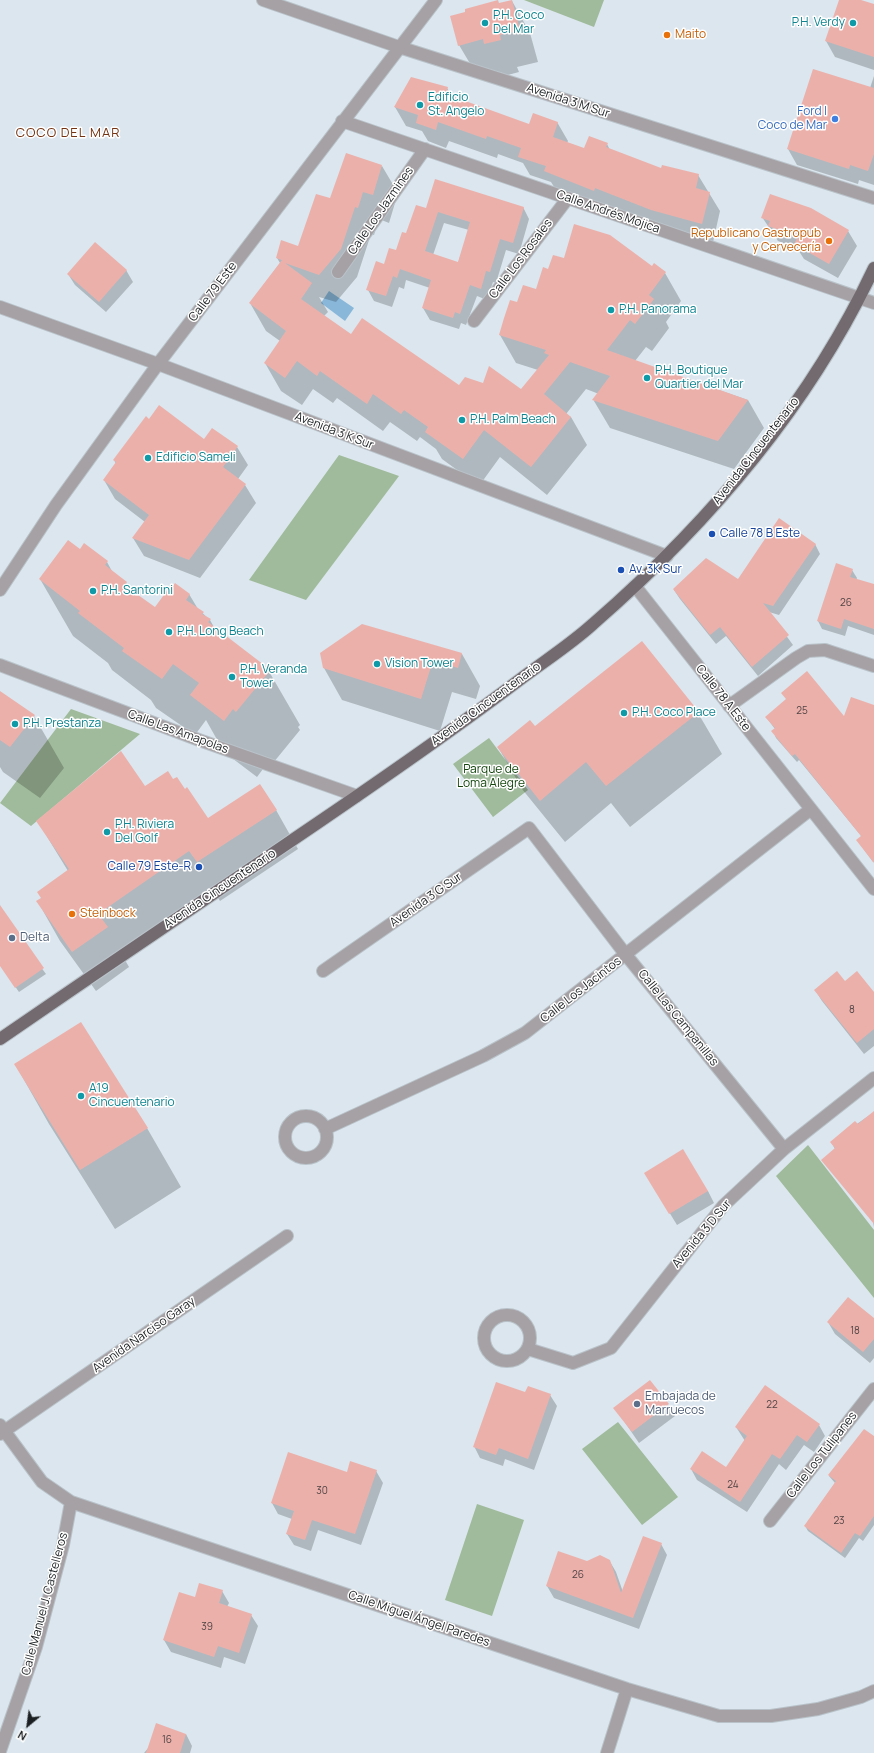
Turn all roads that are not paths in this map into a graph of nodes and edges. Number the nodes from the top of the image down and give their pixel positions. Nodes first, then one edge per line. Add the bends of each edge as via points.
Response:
1 (263, 0) edge
2 (436, 0) edge
3 (399, 47) junction
4 (342, 121) junction
5 (425, 149) junction
6 (568, 198) junction
7 (874, 198) edge
8 (874, 268) edge
9 (338, 272) dead end
10 (860, 298) junction
11 (874, 303) edge
12 (0, 307) edge
13 (474, 321) dead end
14 (158, 364) junction
15 (667, 556) junction
16 (635, 586) junction
17 (0, 590) edge
18 (0, 665) edge
19 (874, 666) edge
20 (729, 706) junction
21 (357, 796) junction
22 (811, 809) junction
23 (529, 828) joint
24 (874, 889) edge
25 (626, 955) junction
26 (323, 971) dead end
27 (0, 1039) edge
28 (874, 1078) edge
29 (325, 1129) dead end
30 (784, 1149) junction
31 (287, 1236) dead end
32 (528, 1349) dead end
33 (874, 1389) edge
34 (1, 1430) edge
35 (71, 1502) junction
36 (770, 1521) dead end
37 (628, 1689) junction
38 (874, 1691) edge
39 (0, 1751) edge
40 (607, 1753) edge

1 - 3 street, Avenida 3 M Sur
2 - 3 street, Calle 79 Este
3 - 4 street, Calle 79 Este
3 - 7 street, Avenida 3 M Sur
4 - 5 street, Calle Andrés Mojica
4 - 14 street, Calle 79 Este
5 - 6 street, Calle Andrés Mojica
5 - 9 street, Calle Los Jazmines
6 - 10 street, Calle Andrés Mojica
6 - 13 street, Calle Los Rosales
8 - 10 main road, Avenida Cincuentenario
10 - 11 street, Calle Andrés Mojica
10 - 15 main road, Avenida Cincuentenario via 788,413 731,487
12 - 14 street, Avenida 3 K Sur
14 - 15 street, Avenida 3 K Sur
14 - 17 street, Calle 79 Este via 56,505
15 - 16 main road, Avenida Cincuentenario
16 - 20 street, Calle 78 A Este
16 - 21 main road, Avenida Cincuentenario via 591,626 481,709
18 - 21 street, Calle Las Amapolas
19 - 20 street via 825,650 808,651
20 - 22 street, Calle 78 A Este
21 - 27 main road, Avenida Cincuentenario
22 - 24 street, Calle 78 A Este
22 - 25 street, Calle Los Jacintos
23 - 25 street, Calle Las Campanillas
23 - 26 street, Avenida 3 G Sur
25 - 29 street, Calle Los Jacintos via 525,1033 483,1056
25 - 30 street, Calle Las Campanillas
28 - 30 street, Avenida 3 D Sur
30 - 32 street, Avenida 3 D Sur via 723,1206 611,1348 573,1363
31 - 34 street, Avenida Narciso Garay
33 - 36 street, Calle Los Tulipanes
34 - 35 street, Calle Miguel Ángel Paredes via 42,1482
35 - 37 street, Calle Miguel Ángel Paredes
35 - 39 street, Calle Manuel J. Castelleros via 63,1545 36,1647
37 - 38 street, Calle Miguel Ángel Paredes via 719,1716 771,1716 818,1709
37 - 40 street

